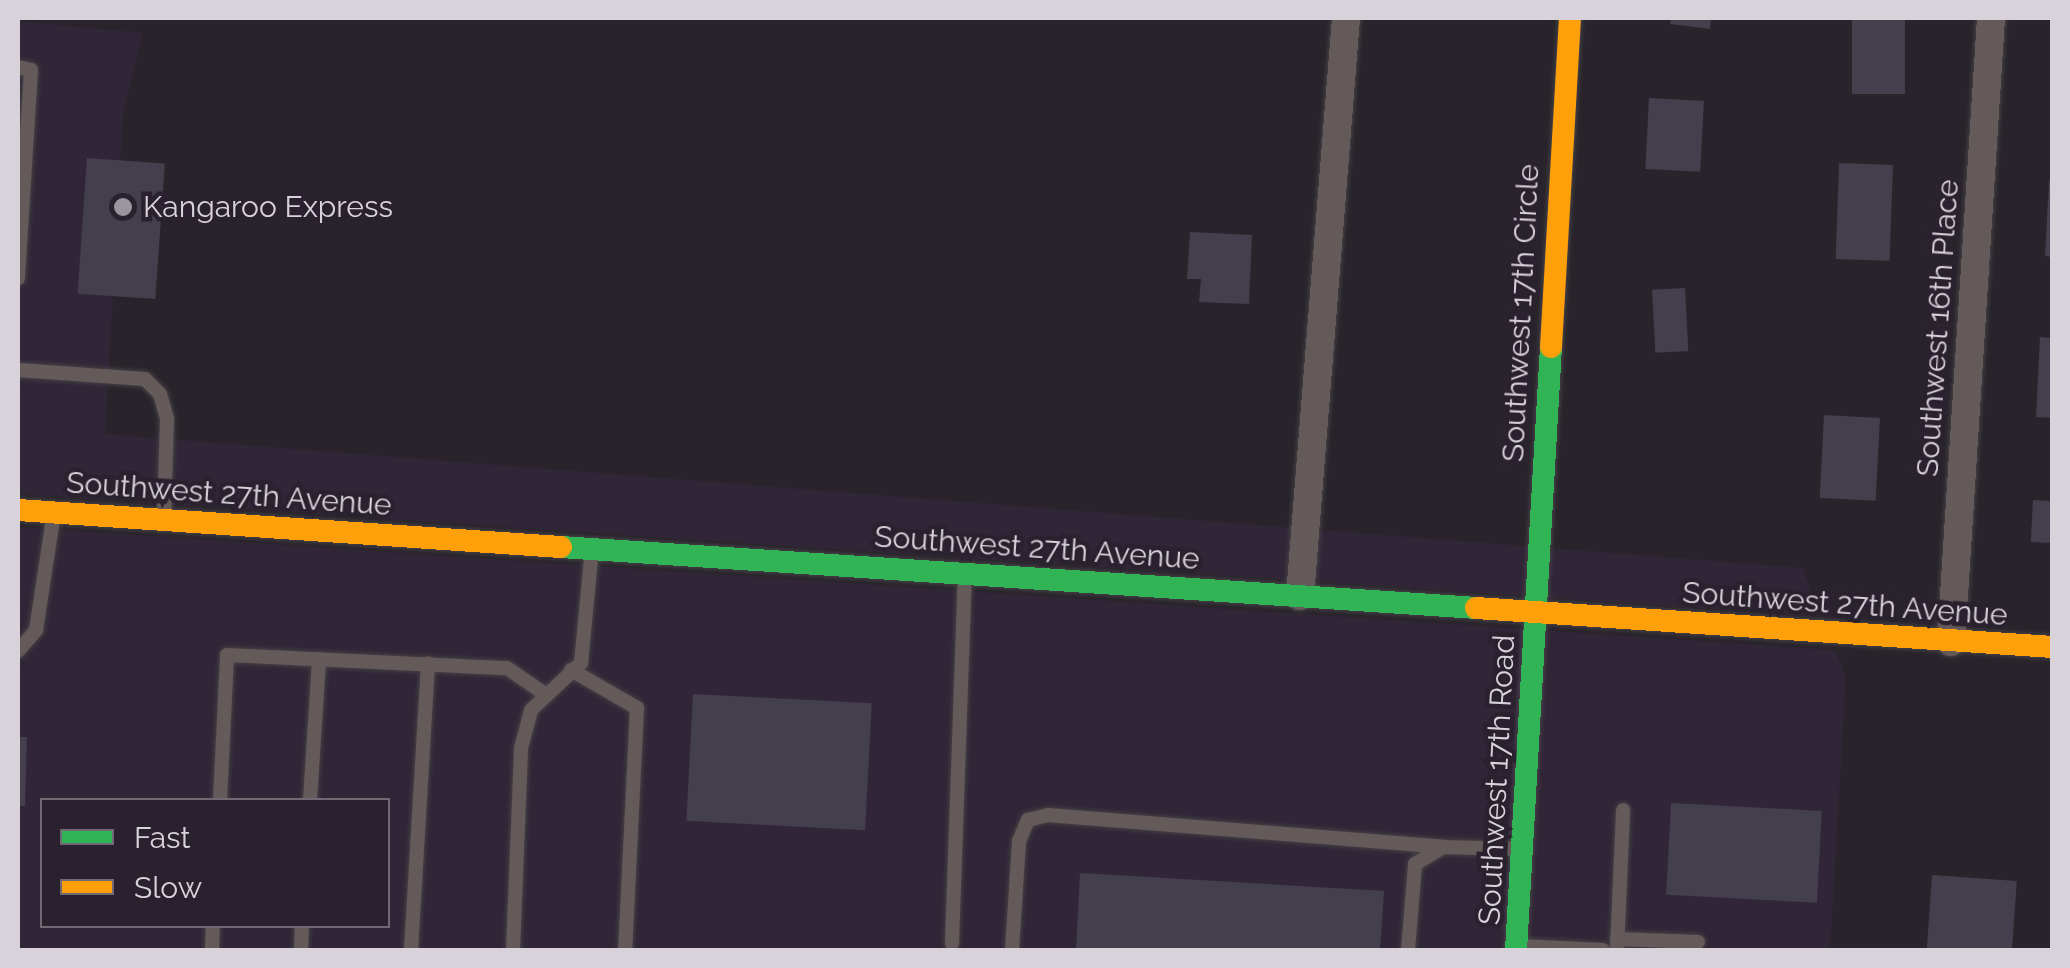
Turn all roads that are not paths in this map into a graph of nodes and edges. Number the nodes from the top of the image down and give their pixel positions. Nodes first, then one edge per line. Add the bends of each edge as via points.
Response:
1 (1346, 18) edge
2 (1570, 18) edge
3 (1991, 18) edge
4 (18, 68) edge
5 (22, 129) edge
6 (21, 175) edge
7 (20, 213) edge
8 (18, 257) edge
9 (18, 279) edge
10 (18, 370) edge
11 (18, 510) edge
12 (54, 512) junction
13 (164, 520) junction
14 (592, 548) junction
15 (965, 573) junction
16 (1300, 596) junction
17 (1537, 613) junction
18 (1951, 642) junction
19 (2052, 647) edge
20 (18, 651) edge
21 (318, 659) junction
22 (428, 664) junction
23 (572, 670) junction
24 (545, 694) junction
25 (220, 798) edge
26 (310, 798) edge
27 (1623, 810) dead end
28 (1443, 847) junction
29 (1523, 849) junction
30 (1698, 942) dead end
31 (952, 943) dead end
32 (1617, 945) edge
33 (1516, 948) edge
34 (410, 950) edge
35 (513, 950) edge
36 (625, 950) edge
37 (1012, 950) edge
38 (1408, 950) edge
39 (1603, 950) edge

1 - 16 street
2 - 17 main road, Southwest 17th Circle
3 - 18 street, Southwest 16th Place
4 - 5 lane via 31,70
5 - 6 lane
6 - 7 lane
7 - 8 lane
8 - 9 lane
10 - 13 lane via 144,379 160,394 167,418
11 - 12 main road, Southwest 27th Avenue
12 - 13 main road, Southwest 27th Avenue
12 - 20 lane via 36,630
13 - 14 main road, Southwest 27th Avenue
14 - 15 main road, Southwest 27th Avenue
14 - 23 lane via 582,663
15 - 16 main road, Southwest 27th Avenue
15 - 31 lane
16 - 17 main road, Southwest 27th Avenue
17 - 18 main road, Southwest 27th Avenue
17 - 29 main road, Southwest 17th Road
18 - 19 main road, Southwest 27th Avenue
21 - 22 lane
21 - 25 lane via 227,656
21 - 26 lane
22 - 24 lane via 507,668
22 - 34 lane
23 - 24 lane
23 - 36 lane via 637,708
24 - 35 lane via 531,710 521,748
27 - 32 lane
28 - 29 lane
28 - 37 lane via 1048,815 1028,820 1018,841
28 - 38 lane via 1415,864
29 - 33 main road, Southwest 17th Road
30 - 32 lane
33 - 39 lane

